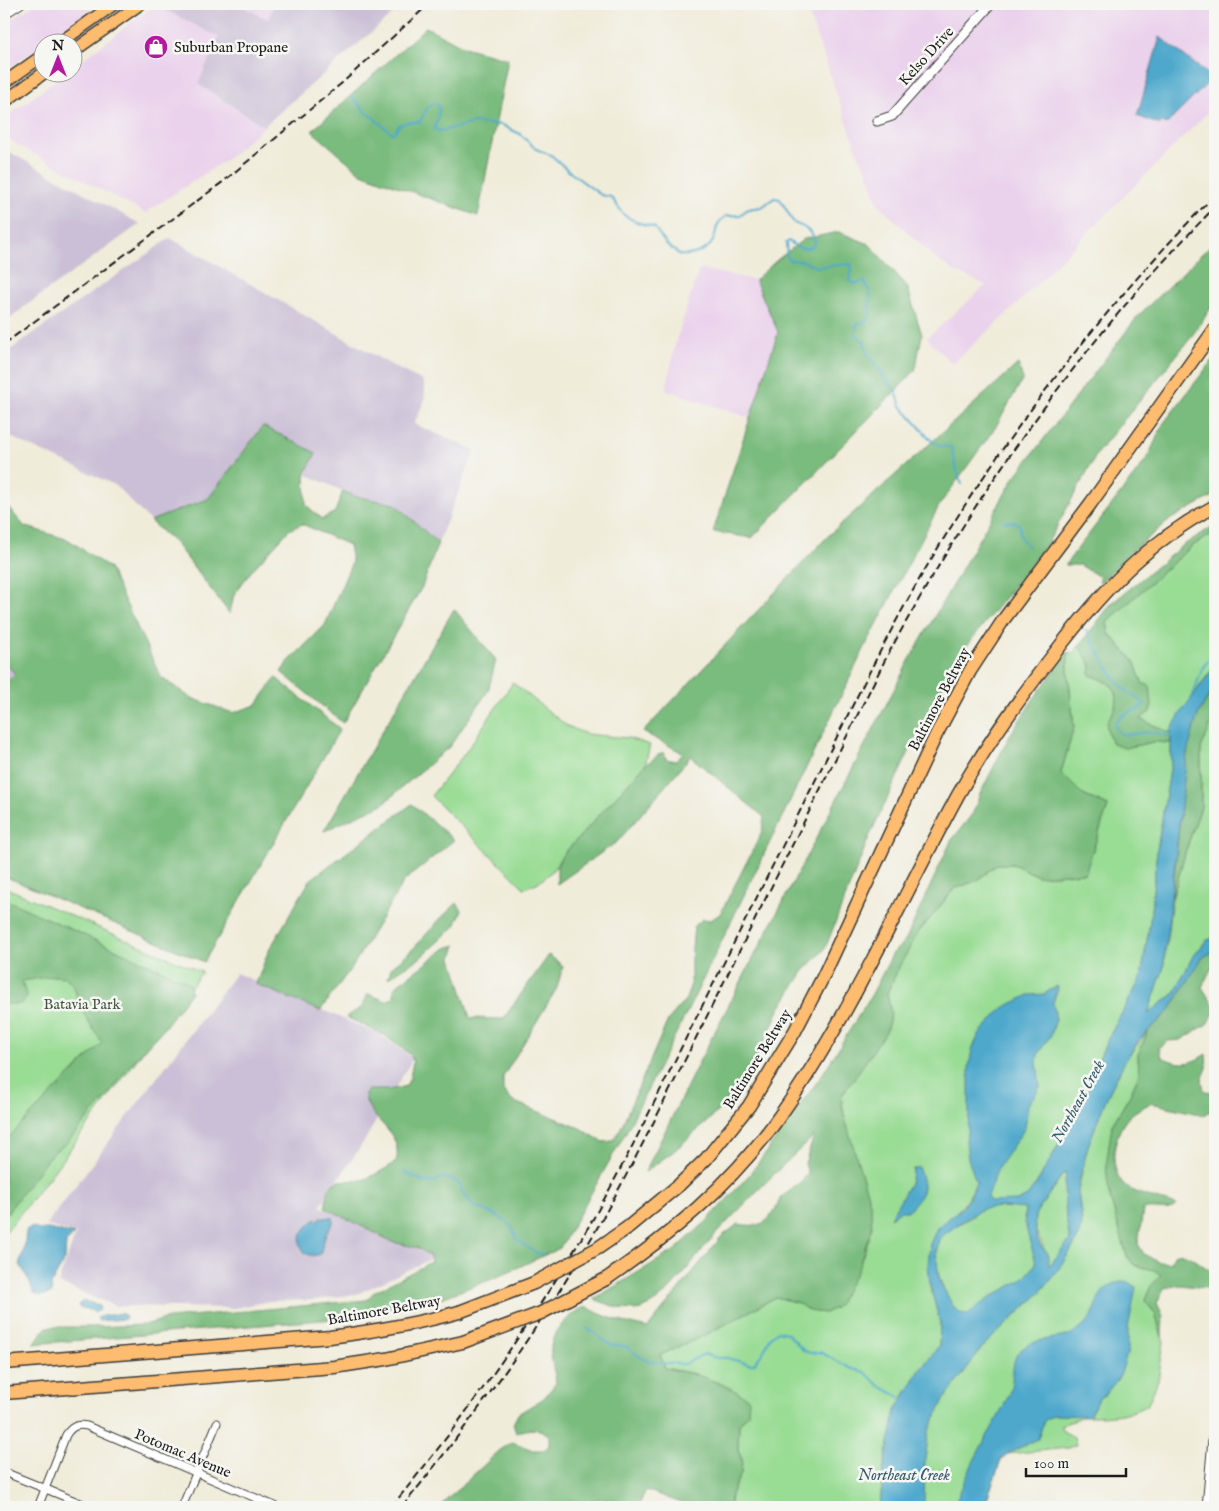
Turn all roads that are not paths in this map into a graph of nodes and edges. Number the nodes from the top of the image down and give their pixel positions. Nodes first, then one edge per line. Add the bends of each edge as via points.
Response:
1 (21, 4) edge
2 (114, 4) edge
3 (140, 4) edge
4 (991, 4) edge
5 (4, 15) edge
6 (75, 32) edge
7 (82, 45) edge
8 (32, 63) edge
9 (32, 82) edge
10 (4, 83) edge
11 (4, 102) edge
12 (877, 121) dead end
13 (1215, 329) edge
14 (1215, 340) edge
15 (1091, 503) junction
16 (1215, 506) edge
17 (4, 1363) edge
18 (4, 1393) edge
19 (1215, 1406) edge
20 (217, 1423) dead end
21 (4, 1472) edge
22 (196, 1474) junction
23 (46, 1488) junction
24 (38, 1507) edge
25 (90, 1507) edge
26 (182, 1507) edge
27 (277, 1507) edge
28 (1206, 1507) edge

1 - 5 street
2 - 6 highway
3 - 7 highway
4 - 12 street, Kelso Drive via 892,116
8 - 10 highway
9 - 11 highway
13 - 15 highway, Baltimore Beltway
14 - 15 highway
15 - 17 highway, Baltimore Beltway, bridge via 1004,619 950,706 823,977 773,1069 749,1106 706,1159 627,1228 534,1284 425,1322 330,1337
16 - 18 highway, bridge via 1140,557 1076,624 978,760 849,1003 801,1086 723,1185 666,1236 606,1280 541,1313 463,1342 386,1359
19 - 28 street
20 - 22 street
21 - 23 street
22 - 23 street, Potomac Avenue via 79,1425 66,1435
22 - 26 street
22 - 27 street, Potomac Avenue
23 - 24 street
23 - 25 street

